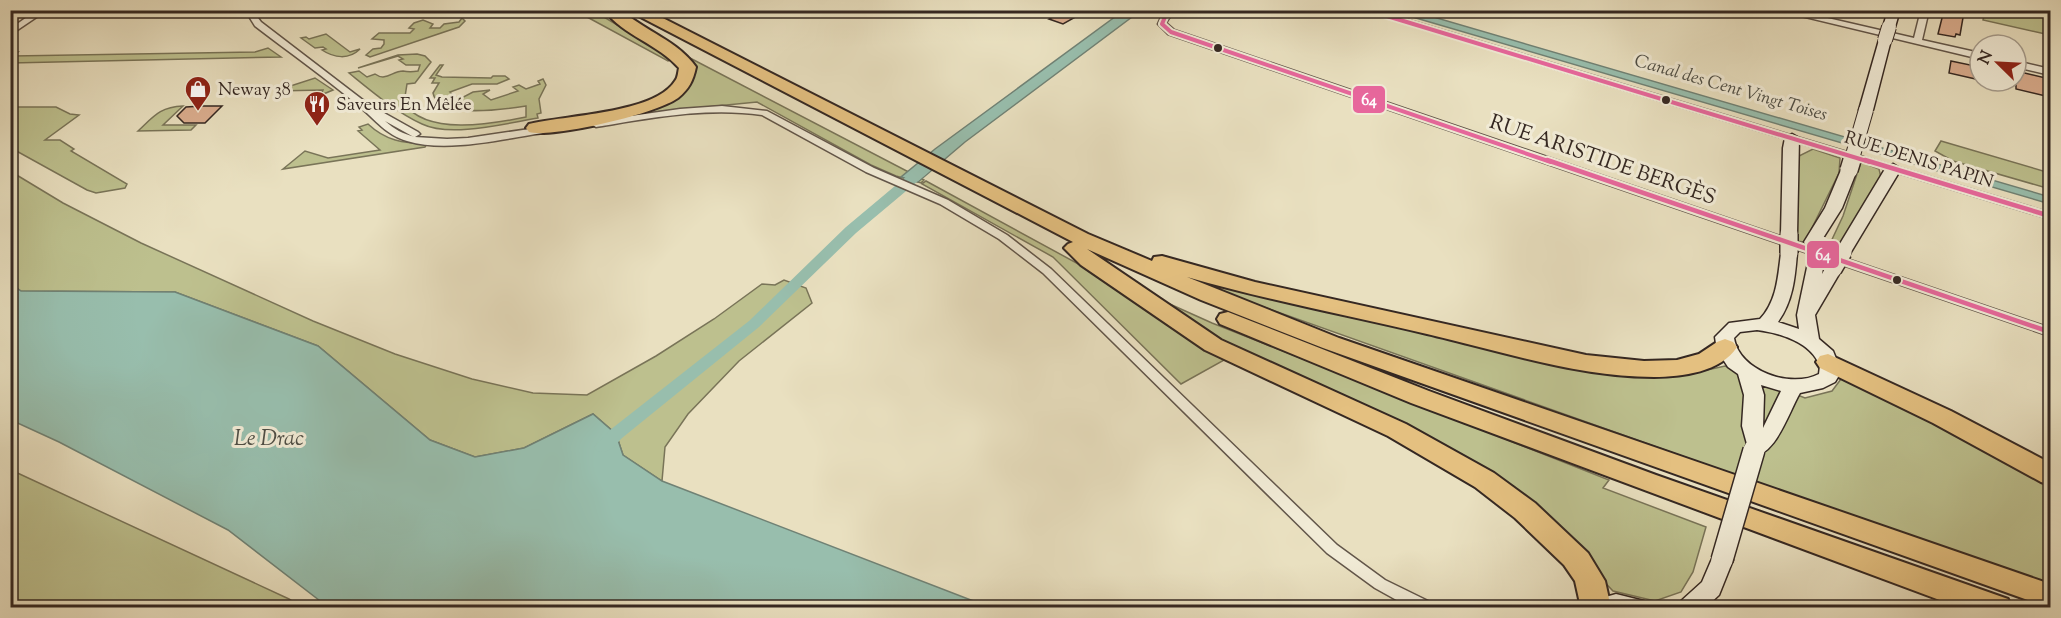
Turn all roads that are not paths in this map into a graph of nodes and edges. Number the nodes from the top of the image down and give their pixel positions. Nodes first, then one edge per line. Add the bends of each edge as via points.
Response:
1 (43, 10) edge
2 (254, 10) edge
3 (614, 10) edge
4 (634, 10) edge
5 (1174, 10) edge
6 (1365, 10) edge
7 (1780, 10) edge
8 (1894, 10) edge
9 (1925, 10) edge
10 (10, 33) edge
11 (1917, 42) junction
12 (1968, 53) edge
13 (2028, 67) edge
14 (2050, 72) edge
15 (365, 106) junction
16 (648, 116) junction
17 (535, 128) junction
18 (1792, 138) junction
19 (909, 158) junction
20 (1893, 169) junction
21 (931, 178) junction
22 (2050, 216) edge
23 (1056, 223) junction
24 (1076, 248) junction
25 (1809, 252) junction
26 (1806, 315) junction
27 (1766, 325) junction
28 (2050, 332) edge
29 (1810, 342) junction
30 (1725, 347) junction
31 (1828, 362) junction
32 (1746, 370) junction
33 (1794, 386) junction
34 (1756, 447) junction
35 (2050, 475) edge
36 (2050, 596) edge
37 (1426, 608) edge
38 (1598, 608) edge
39 (1636, 608) edge
40 (1689, 608) edge
41 (1997, 608) edge

1 - 10 street
2 - 15 street via 256,21
3 - 17 highway via 627,24 682,57 688,67 685,82 666,98 642,108
3 - 19 highway
4 - 19 highway
5 - 28 street, RUE ARISTIDE BERGÈS via 1162,24 1171,32
6 - 18 street, RUE DENIS PAPIN
7 - 11 street
8 - 25 main road, bridge via 1849,170 1827,222
9 - 11 street
11 - 12 street
13 - 14 street
15 - 16 street via 393,133 438,142
15 - 17 street via 411,134 438,139
16 - 17 street
16 - 21 street via 723,109 764,113 894,181
18 - 20 street, RUE DENIS PAPIN
18 - 25 main road, bridge via 1789,234
19 - 21 highway
20 - 22 street, RUE DENIS PAPIN
20 - 26 main road, bridge
21 - 23 highway
21 - 24 highway
21 - 37 street via 976,221 1047,271 1332,549 1380,584
23 - 30 highway via 1196,272 1576,360 1646,369 1680,367 1703,362
23 - 36 highway via 1209,295 1331,343
24 - 38 highway via 1086,261 1213,345 1438,452 1486,479 1530,513 1575,559 1590,580
24 - 41 highway via 1332,362 1647,482
25 - 26 main road
25 - 27 main road via 1784,291 1776,314
26 - 29 main road
27 - 29 main road
27 - 30 main road via 1730,329 1724,337
29 - 31 main road
30 - 32 main road
31 - 33 main road via 1830,373 1824,381
31 - 35 highway
32 - 33 main road via 1769,381
32 - 34 main road via 1754,395 1752,426
33 - 34 main road via 1770,434
34 - 40 main road, bridge via 1711,588
38 - 39 main road via 1616,604

